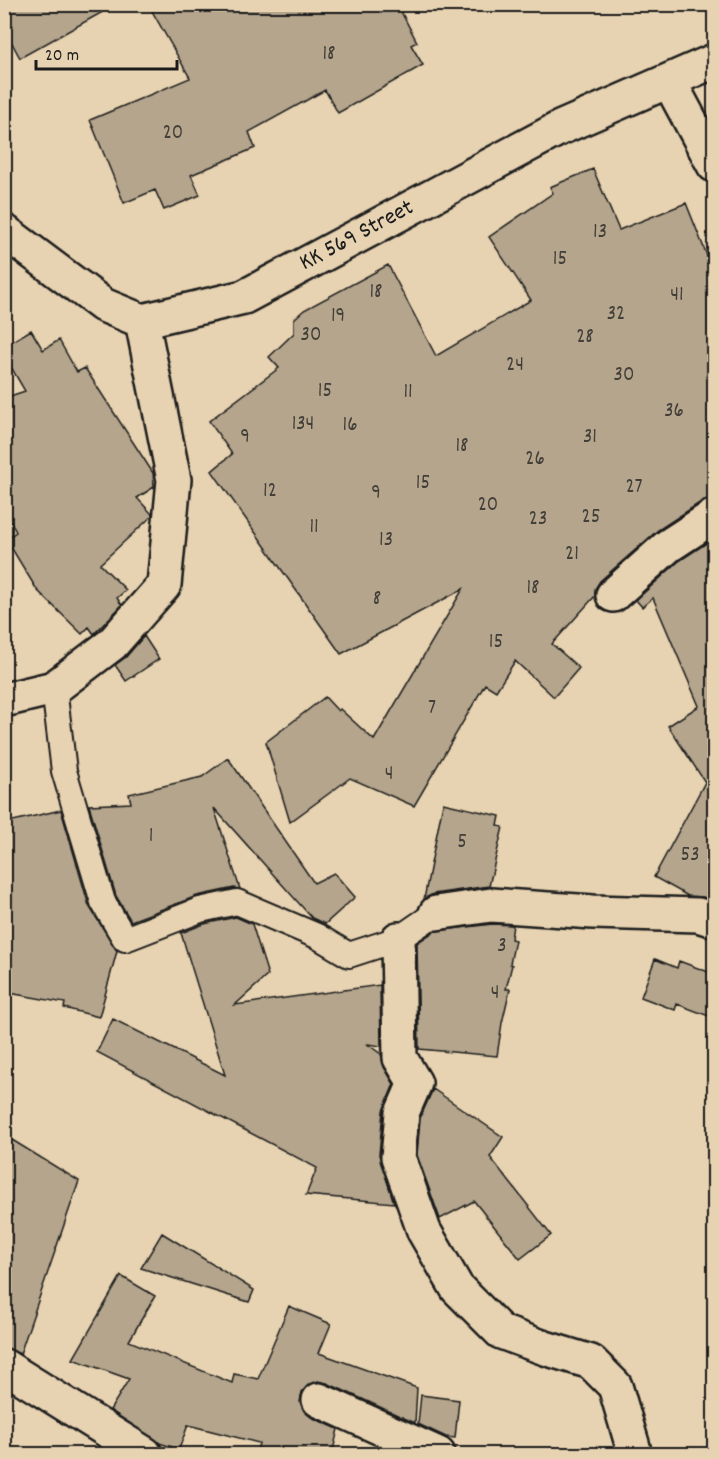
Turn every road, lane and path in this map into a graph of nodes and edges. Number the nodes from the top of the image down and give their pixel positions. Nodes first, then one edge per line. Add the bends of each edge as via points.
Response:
1 (714, 61) edge
2 (669, 81) junction
3 (714, 165) edge
4 (4, 231) edge
5 (142, 321) junction
6 (714, 516) edge
7 (613, 594) dead end
8 (54, 688) junction
9 (4, 700) edge
10 (436, 913) joint
11 (714, 920) edge
12 (398, 939) junction
13 (4, 1366) edge
14 (319, 1400) dead end
15 (145, 1455) edge
16 (438, 1455) edge
17 (632, 1455) edge

1 - 2 street, KK 569 Street
2 - 3 street
2 - 5 street, KK 569 Street via 560,128 244,297
4 - 5 street via 103,305
5 - 8 street via 174,480 164,585 112,644
6 - 7 street via 668,546
8 - 9 street
8 - 12 lane via 64,771 103,902 124,939 200,910 237,902 317,936 350,955
10 - 11 street via 491,905 698,915
10 - 12 lane
12 - 17 street via 400,1058 415,1083 402,1113 398,1157 424,1231 457,1288 501,1332 591,1362 615,1386
13 - 15 street
14 - 16 street

